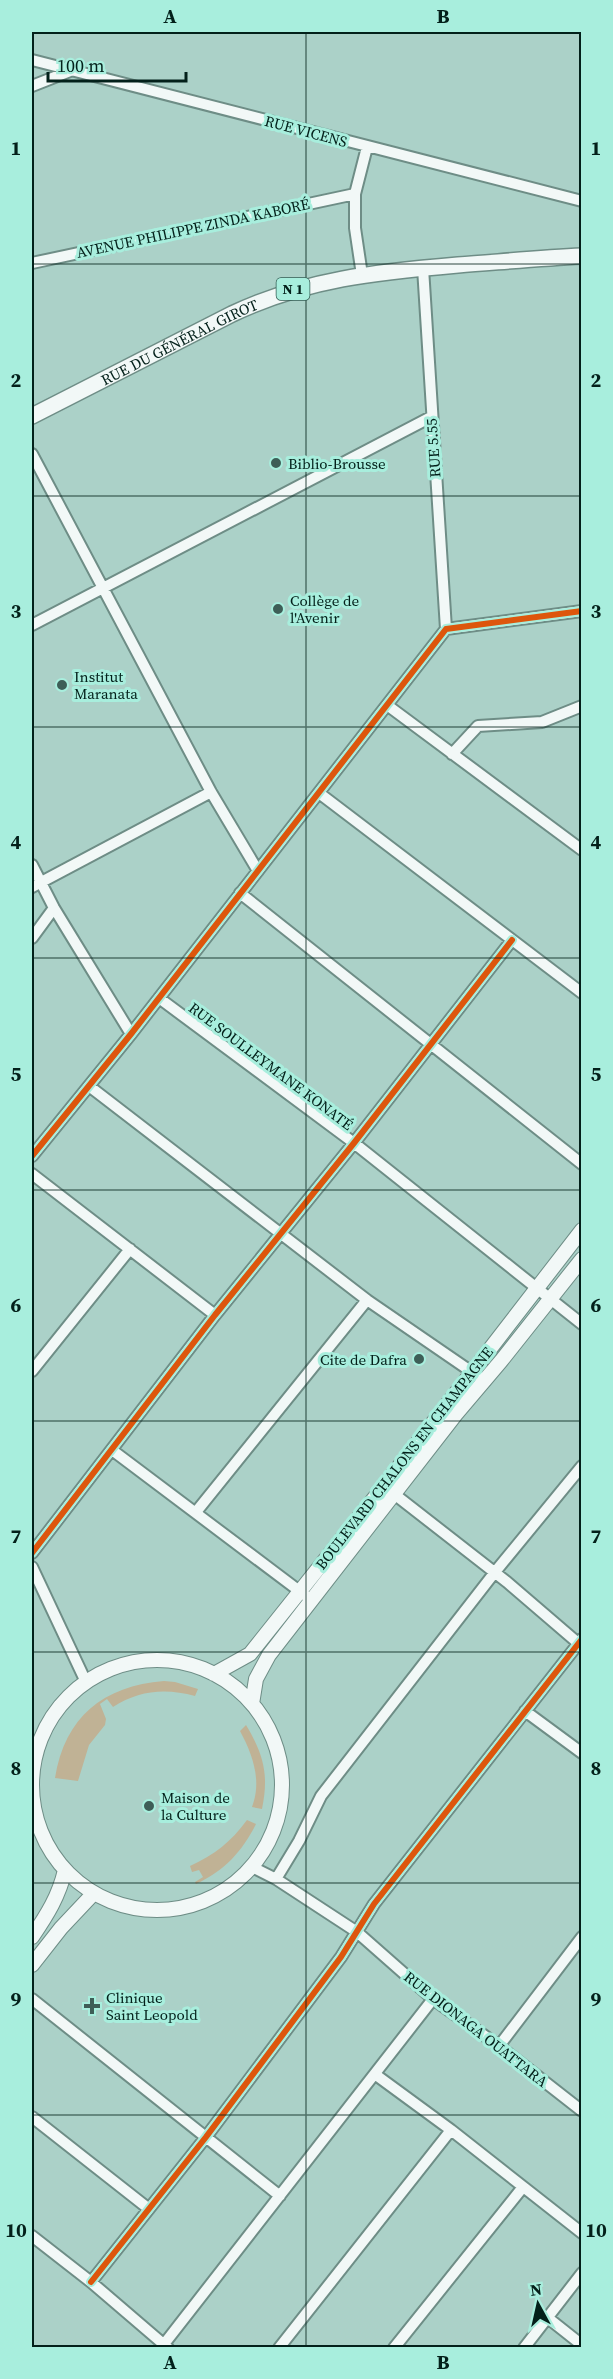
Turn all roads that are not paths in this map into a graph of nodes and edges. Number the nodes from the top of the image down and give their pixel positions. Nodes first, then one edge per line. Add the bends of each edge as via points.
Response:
1 (32, 60) edge
2 (70, 71) junction
3 (32, 86) edge
4 (367, 147) junction
5 (355, 194) junction
6 (582, 201) edge
7 (582, 256) edge
8 (32, 263) edge
9 (423, 268) junction
10 (362, 275) junction
11 (32, 416) edge
12 (431, 417) junction
13 (32, 454) edge
14 (103, 588) junction
15 (582, 610) edge
16 (32, 625) edge
17 (446, 629) junction
18 (387, 705) junction
19 (582, 706) edge
20 (452, 754) junction
21 (211, 792) junction
22 (319, 792) junction
23 (582, 850) edge
24 (32, 865) edge
25 (258, 871) junction
26 (36, 885) edge
27 (240, 893) junction
28 (54, 908) junction
29 (32, 938) edge
30 (512, 940) junction
31 (582, 993) edge
32 (159, 998) junction
33 (131, 1034) junction
34 (432, 1045) junction
35 (89, 1086) junction
36 (354, 1143) junction
37 (32, 1156) edge
38 (582, 1164) edge
39 (32, 1174) edge
40 (582, 1230) edge
41 (282, 1233) junction
42 (130, 1249) junction
43 (582, 1259) edge
44 (537, 1288) junction
45 (550, 1299) junction
46 (367, 1300) junction
47 (215, 1315) junction
48 (582, 1324) edge
49 (32, 1371) edge
50 (471, 1371) junction
51 (485, 1381) junction
52 (112, 1450) junction
53 (582, 1466) edge
54 (388, 1490) junction
55 (196, 1512) junction
56 (32, 1553) edge
57 (32, 1567) edge
58 (495, 1572) junction
59 (305, 1596) junction
60 (580, 1641) edge
61 (214, 1674) junction
62 (86, 1682) junction
63 (252, 1704) junction
64 (525, 1711) junction
65 (34, 1753) edge
66 (582, 1753) edge
67 (252, 1867) junction
68 (65, 1870) junction
69 (276, 1879) junction
70 (94, 1893) junction
71 (357, 1932) junction
72 (32, 1936) edge
73 (582, 1937) edge
74 (32, 1965) edge
75 (32, 1999) edge
76 (433, 1999) junction
77 (499, 2046) junction
78 (376, 2075) junction
79 (582, 2111) edge
80 (32, 2117) edge
81 (451, 2130) junction
82 (206, 2137) junction
83 (524, 2187) junction
84 (280, 2196) junction
85 (149, 2209) junction
86 (582, 2233) edge
87 (32, 2236) edge
88 (582, 2273) edge
89 (91, 2282) junction
90 (548, 2318) junction
91 (582, 2345) edge
92 (164, 2346) edge
93 (279, 2348) edge
94 (394, 2348) edge
95 (524, 2348) edge

1 - 2 street, RUE VICENS
2 - 3 street
2 - 4 street, RUE VICENS
4 - 5 street
4 - 6 street, RUE VICENS
5 - 8 street, AVENUE PHILIPPE ZINDA KABORÉ
5 - 10 street via 354,228
7 - 9 highway, RUE DU GÉNÉRAL GIROT / N 1
9 - 10 highway, RUE DU GÉNÉRAL GIROT / N 1
9 - 12 street, RUE 5.55
10 - 11 highway, RUE DU GÉNÉRAL GIROT / N 1 via 313,284 262,300
12 - 14 street
12 - 17 street, RUE 5.55
13 - 14 street
14 - 16 street
14 - 21 street
15 - 17 street
17 - 18 street
18 - 20 street
18 - 22 street
19 - 20 street via 542,722 478,726
20 - 23 street
21 - 25 street
21 - 26 street
22 - 25 street
22 - 30 street
24 - 26 street
25 - 27 street
26 - 28 street
27 - 32 street
27 - 34 street
28 - 29 street
28 - 33 street
30 - 31 street
30 - 34 street
32 - 33 street
32 - 36 street, RUE SOULLEYMANE KONATÉ
33 - 35 street
34 - 36 street
34 - 38 street
35 - 37 street
35 - 41 street
36 - 41 street
36 - 44 street, RUE SOULLEYMANE KONATÉ
39 - 42 street
40 - 44 main road, BOULEVARD CHALONS EN CHAMPAGNE
41 - 46 street
41 - 47 street
42 - 47 street
42 - 49 street
43 - 45 main road, BOULEVARD CHALONS EN CHAMPAGNE
44 - 45 street, RUE SOULLEYMANE KONATÉ
44 - 50 main road, BOULEVARD CHALONS EN CHAMPAGNE
45 - 48 street, RUE SOULLEYMANE KONATÉ
45 - 51 main road, BOULEVARD CHALONS EN CHAMPAGNE
46 - 50 street
46 - 55 street
47 - 52 street
50 - 51 street
50 - 54 main road, BOULEVARD CHALONS EN CHAMPAGNE
51 - 54 main road, BOULEVARD CHALONS EN CHAMPAGNE
52 - 55 street
52 - 56 street
53 - 58 street
54 - 58 street
54 - 59 main road, BOULEVARD CHALONS EN CHAMPAGNE
55 - 59 street
57 - 62 street
58 - 60 street
58 - 69 street via 321,1796
59 - 61 main road, BOULEVARD CHALONS EN CHAMPAGNE via 250,1654
59 - 63 main road, BOULEVARD CHALONS EN CHAMPAGNE via 256,1678
60 - 64 street
61 - 62 main road via 182,1663 147,1661 113,1669
61 - 63 main road
62 - 65 main road via 53,1715
63 - 67 main road via 277,1748 282,1789 274,1829
64 - 66 street
64 - 71 street via 374,1904
65 - 68 main road via 34,1812 45,1841
67 - 69 street, RUE DIONAGA OUATTARA
67 - 70 main road via 216,1896 178,1908 133,1908
68 - 70 main road
68 - 72 main road via 57,1896
69 - 71 street, RUE DIONAGA OUATTARA
70 - 74 main road
71 - 76 street, RUE DIONAGA OUATTARA
71 - 82 street
73 - 77 street
75 - 82 street
76 - 77 street, RUE DIONAGA OUATTARA
76 - 78 street
77 - 79 street, RUE DIONAGA OUATTARA
78 - 81 street
78 - 84 street
80 - 85 street
81 - 83 street
81 - 93 street
82 - 84 street
82 - 85 street
83 - 86 street
83 - 94 street
84 - 92 street
85 - 89 street
87 - 89 street
88 - 90 street
89 - 92 street
90 - 91 street
90 - 95 street

